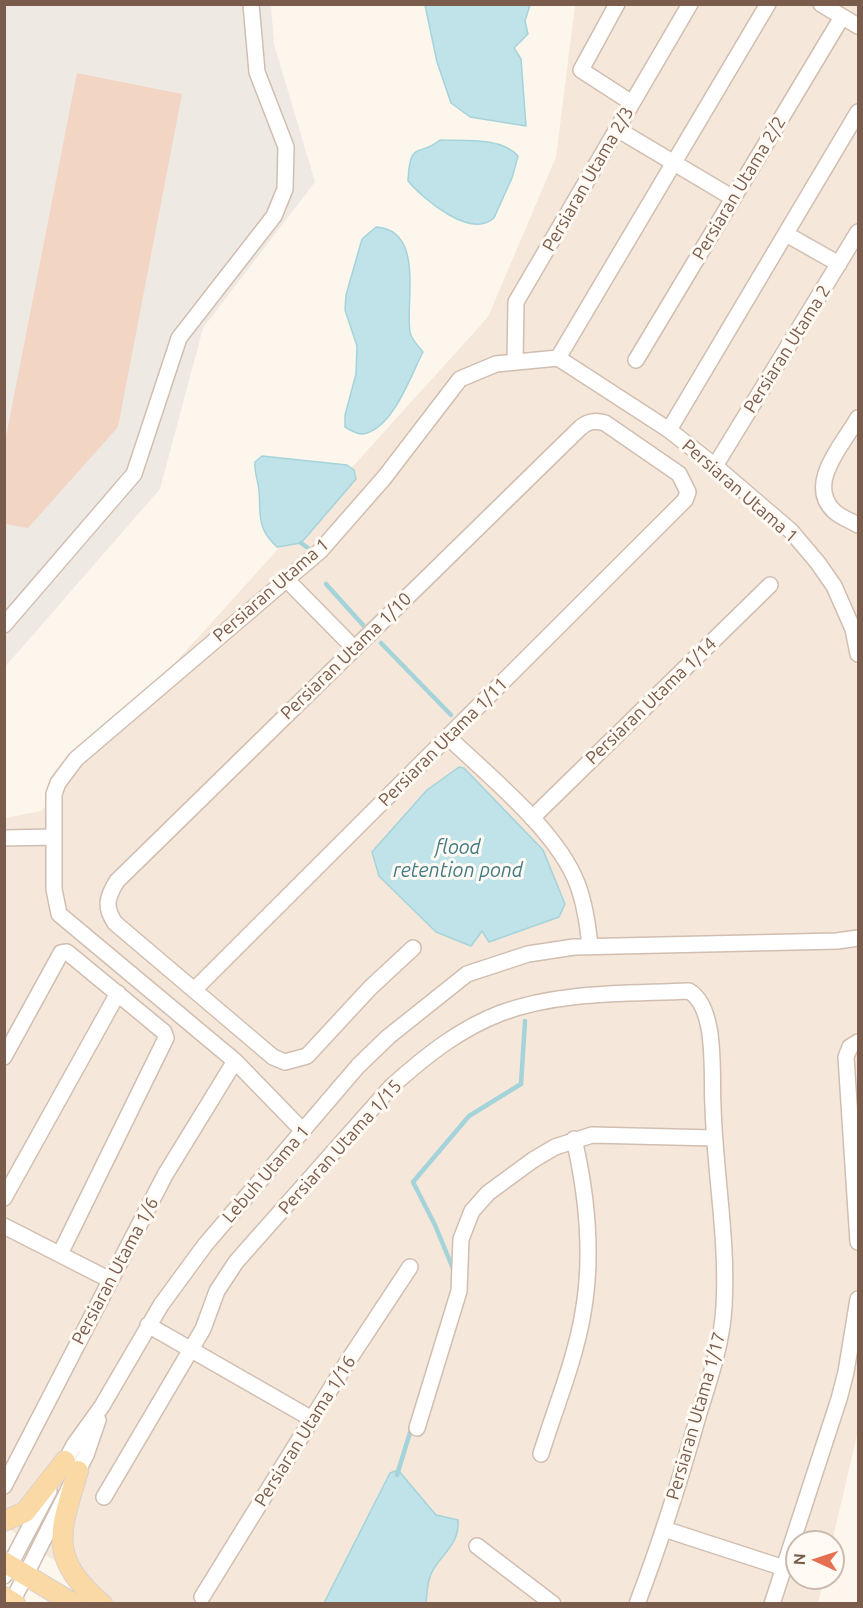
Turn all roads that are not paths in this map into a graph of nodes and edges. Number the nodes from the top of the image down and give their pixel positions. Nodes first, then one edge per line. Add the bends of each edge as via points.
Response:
1 (251, 4) edge
2 (617, 4) edge
3 (690, 4) edge
4 (768, 4) edge
5 (821, 4) edge
6 (842, 17) junction
7 (858, 26) edge
8 (632, 103) junction
9 (858, 112) edge
10 (617, 129) junction
11 (673, 163) junction
12 (733, 198) junction
13 (858, 232) edge
14 (786, 234) junction
15 (839, 264) junction
16 (558, 358) junction
17 (636, 360) dead end
18 (515, 362) junction
19 (858, 418) edge
20 (669, 430) junction
21 (715, 466) junction
22 (688, 492) joint
23 (858, 525) edge
24 (286, 579) junction
25 (770, 585) dead end
26 (4, 625) edge
27 (354, 648) junction
28 (858, 654) edge
29 (448, 737) junction
30 (532, 818) junction
31 (54, 837) junction
32 (4, 838) edge
33 (858, 938) edge
34 (590, 947) junction
35 (413, 948) dead end
36 (194, 990) junction
37 (118, 993) junction
38 (704, 1009) joint
39 (858, 1042) edge
40 (4, 1057) edge
41 (236, 1061) junction
42 (303, 1131) junction
43 (714, 1138) junction
44 (574, 1140) junction
45 (4, 1198) edge
46 (4, 1226) edge
47 (858, 1242) edge
48 (60, 1254) junction
49 (410, 1267) dead end
50 (110, 1280) junction
51 (858, 1309) edge
52 (148, 1325) junction
53 (191, 1350) junction
54 (312, 1419) junction
55 (417, 1428) dead end
56 (541, 1454) dead end
57 (72, 1466) junction
58 (4, 1486) edge
59 (104, 1497) dead end
60 (4, 1521) edge
61 (664, 1529) junction
62 (477, 1546) dead end
63 (784, 1568) junction
64 (12, 1569) edge
65 (202, 1597) dead end
66 (11, 1601) edge
67 (74, 1604) edge
68 (102, 1604) edge
69 (553, 1604) edge
70 (637, 1604) edge
71 (772, 1604) edge

1 - 26 street via 257,72 286,147 285,189 278,207 179,338 134,474
2 - 8 street via 580,70
3 - 8 street, Persiaran Utama 2/3
4 - 11 street
5 - 6 street
6 - 7 street
6 - 12 street, Persiaran Utama 2/2
8 - 10 street, Persiaran Utama 2/3
9 - 14 street
10 - 11 street
10 - 18 street, Persiaran Utama 2/3 via 516,302
11 - 12 street
11 - 16 street
12 - 17 street, Persiaran Utama 2/2
13 - 15 street, Persiaran Utama 2
14 - 15 street
14 - 20 street
15 - 21 street, Persiaran Utama 2
16 - 18 street, Persiaran Utama 1
16 - 20 street, Persiaran Utama 1
18 - 24 street, Persiaran Utama 1 via 496,364 460,379 384,478 320,550
19 - 23 street via 824,476 822,489 834,512
20 - 21 street, Persiaran Utama 1
21 - 28 street, Persiaran Utama 1 via 791,531 818,563 834,586 854,629
22 - 27 street, Persiaran Utama 1/10 via 679,474 597,420 586,422
22 - 29 street, Persiaran Utama 1/11 via 679,508
24 - 27 street
24 - 31 street, Persiaran Utama 1 via 76,759 54,794
25 - 30 street, Persiaran Utama 1/14
27 - 36 street, Persiaran Utama 1/10 via 117,881 109,894 109,914 115,923
29 - 30 street
29 - 36 street, Persiaran Utama 1/11
30 - 34 street via 576,882 588,918
31 - 32 street
31 - 41 street, Persiaran Utama 1 via 58,914
33 - 34 street
34 - 42 street, Lebuh Utama 1 via 528,954 467,974 388,1037
35 - 36 street via 307,1056 285,1062 273,1057
37 - 40 street via 73,955 61,953
37 - 45 street
37 - 48 street via 164,1032 166,1042
38 - 43 street, Persiaran Utama 1/17 via 710,1028
38 - 53 street, Persiaran Utama 1/15 via 689,991 568,998 501,1013 438,1047 391,1087 236,1262 217,1291
39 - 47 street via 850,1047 846,1057
41 - 42 street, Persiaran Utama 1
41 - 50 street, Persiaran Utama 1/6 via 165,1175
42 - 52 street, Lebuh Utama 1 via 205,1245
43 - 44 street via 609,1133
43 - 61 street, Persiaran Utama 1/17 via 722,1215 722,1328
44 - 55 street via 533,1160 488,1193 472,1211 461,1239 459,1291
44 - 56 street via 586,1197 587,1283 579,1333
46 - 48 street
48 - 50 street
49 - 54 street, Persiaran Utama 1/16
50 - 58 street, Persiaran Utama 1/6
51 - 63 street via 839,1399
52 - 53 street
52 - 57 street, Lebuh Utama 1
53 - 54 street
53 - 59 street, Persiaran Utama 1/15
54 - 65 street, Persiaran Utama 1/16
57 - 60 main road via 25,1512
57 - 64 street, Lebuh Utama 1
57 - 68 main road via 63,1523 65,1560 81,1586
61 - 63 street
61 - 70 street, Persiaran Utama 1/17
62 - 69 street
63 - 71 street
64 - 66 street, Lebuh Utama 1
64 - 67 main road

